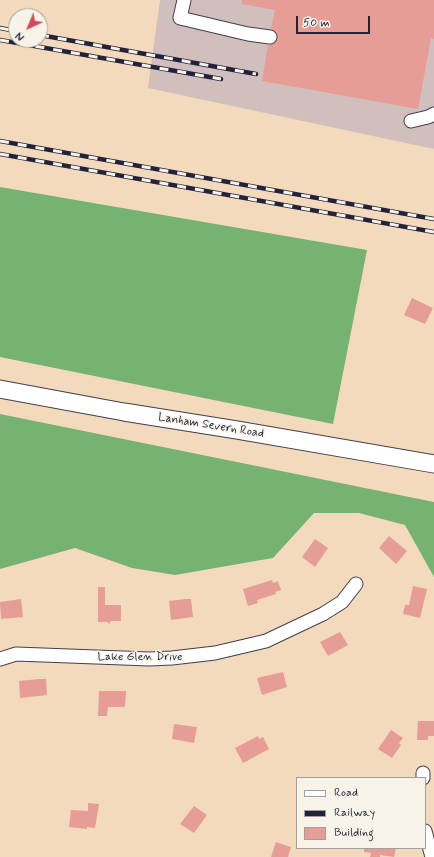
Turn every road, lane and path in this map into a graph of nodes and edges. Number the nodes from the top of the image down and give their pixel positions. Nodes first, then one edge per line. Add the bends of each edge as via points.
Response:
1 (184, 0) edge
2 (270, 37) dead end
3 (434, 114) edge
4 (411, 121) dead end
5 (0, 389) edge
6 (430, 464) edge
7 (356, 584) dead end
8 (0, 659) edge
9 (426, 835) edge
10 (432, 857) edge

1 - 2 street via 180,18
3 - 4 street
5 - 6 main road, Lanham Severn Road
7 - 8 street, Lake Glen Drive via 342,602 323,614 266,641 215,653 149,659 16,654
9 - 10 street

